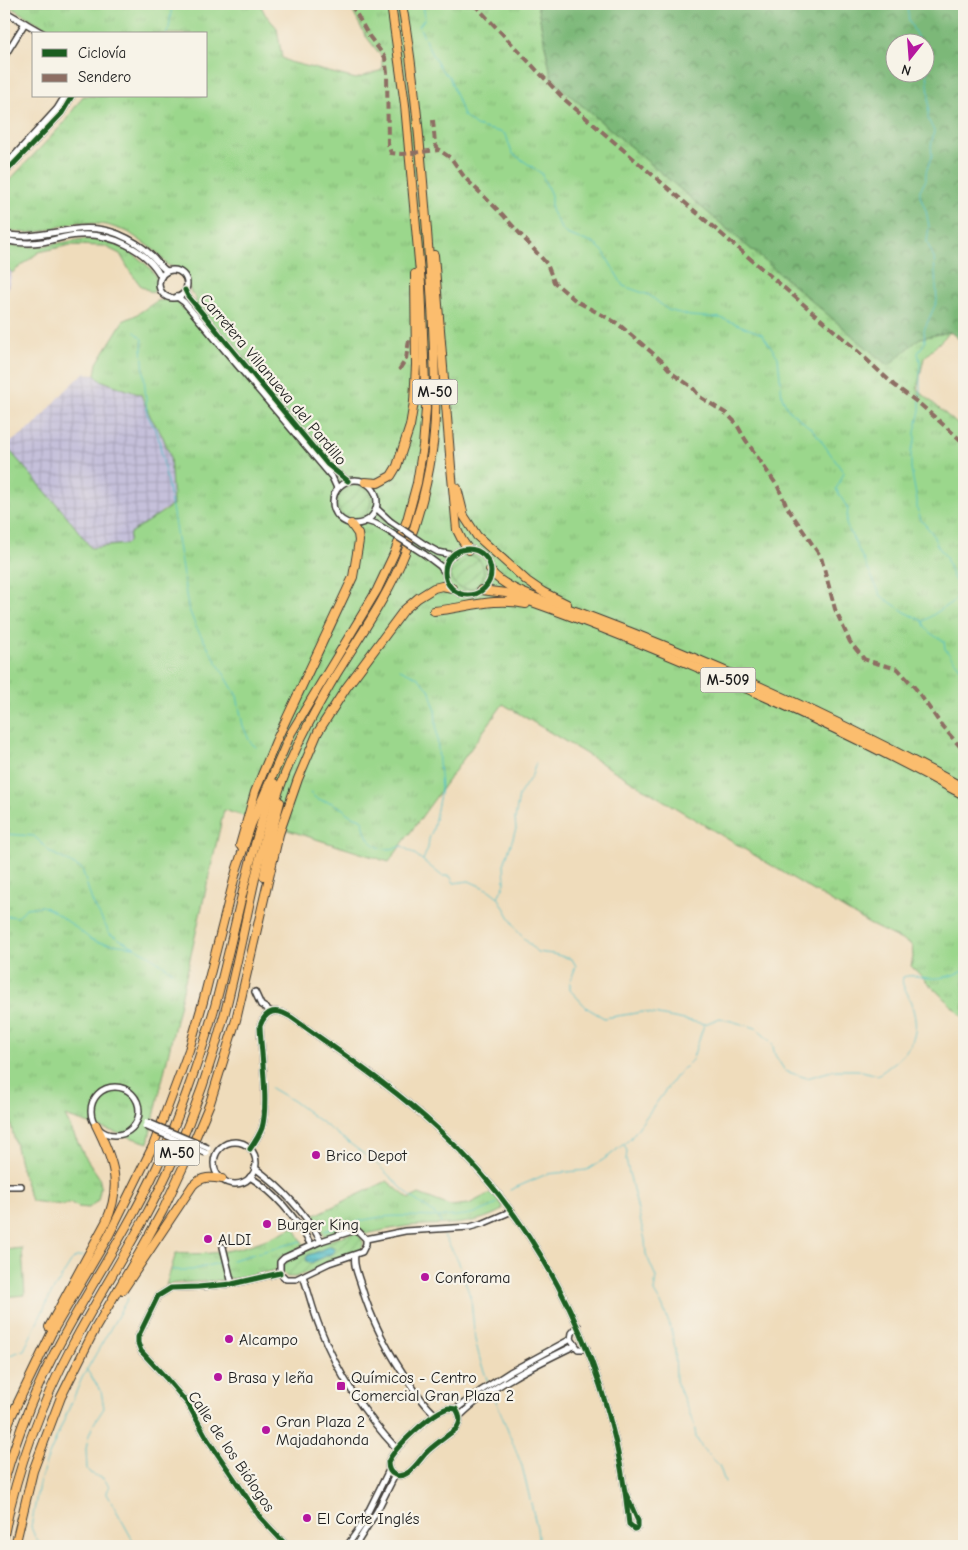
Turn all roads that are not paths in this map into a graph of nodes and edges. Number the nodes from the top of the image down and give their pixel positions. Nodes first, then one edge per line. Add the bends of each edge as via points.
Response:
1 (392, 4) edge
2 (402, 4) edge
3 (4, 11) edge
4 (25, 23) junction
5 (41, 32) edge
6 (4, 57) edge
7 (64, 98) edge
8 (71, 98) edge
9 (422, 161) junction
10 (4, 167) edge
11 (411, 172) junction
12 (4, 174) edge
13 (5, 236) edge
14 (168, 271) junction
15 (161, 277) junction
16 (185, 290) junction
17 (177, 297) junction
18 (451, 467) junction
19 (348, 481) junction
20 (365, 482) junction
21 (337, 488) junction
22 (376, 508) junction
23 (366, 521) junction
24 (351, 524) junction
25 (469, 550) junction
26 (452, 555) junction
27 (490, 570) junction
28 (444, 573) junction
29 (452, 588) junction
30 (482, 590) junction
31 (434, 611) dead end
32 (578, 619) junction
33 (707, 664) junction
34 (308, 706) junction
35 (297, 750) junction
36 (964, 788) edge
37 (964, 795) edge
38 (224, 917) junction
39 (251, 957) junction
40 (255, 992) dead end
41 (272, 1012) junction
42 (138, 1117) junction
43 (146, 1124) junction
44 (96, 1125) junction
45 (134, 1125) junction
46 (250, 1148) junction
47 (207, 1150) junction
48 (219, 1150) junction
49 (215, 1160) junction
50 (256, 1168) junction
51 (250, 1177) junction
52 (222, 1179) junction
53 (4, 1186) edge
54 (21, 1186) dead end
55 (512, 1211) junction
56 (366, 1238) junction
57 (321, 1241) junction
58 (311, 1245) junction
59 (223, 1247) dead end
60 (355, 1255) junction
61 (280, 1273) junction
62 (303, 1276) junction
63 (232, 1284) junction
64 (578, 1326) junction
65 (571, 1339) junction
66 (574, 1346) junction
67 (587, 1349) junction
68 (65, 1389) junction
69 (456, 1410) junction
70 (435, 1414) junction
71 (460, 1416) junction
72 (10, 1419) junction
73 (4, 1437) edge
74 (397, 1449) junction
75 (389, 1470) junction
76 (395, 1475) junction
77 (4, 1482) edge
78 (626, 1494) junction
79 (4, 1535) edge
80 (15, 1546) edge
81 (287, 1546) edge
82 (347, 1546) edge
83 (355, 1546) edge

1 - 11 highway, M-50
2 - 9 highway, M-50
3 - 4 street
4 - 5 street
4 - 6 street
7 - 10 street
8 - 12 street via 62,113
9 - 18 highway via 431,221
9 - 35 highway, M-50 via 435,364 435,419 427,484 403,558 386,594 335,676
11 - 20 highway via 416,281 414,402 406,442 394,472 384,482
11 - 34 highway, M-50 via 421,284 426,410 417,483 407,520 377,590
13 - 14 street via 25,237 97,228 137,244
13 - 15 street via 24,243 79,234 116,240 147,259
14 - 15 street
14 - 16 street via 183,274
15 - 17 street via 159,287 162,292 171,298
16 - 17 street
16 - 19 street, Carretera Villanueva del Pardillo via 327,464
17 - 21 street, Carretera Villanueva del Pardillo via 332,477
18 - 25 highway via 457,530
18 - 33 highway via 469,526 527,581 562,602
19 - 20 street
19 - 21 street
20 - 22 street via 374,490
21 - 24 street via 332,499 334,511
22 - 23 street
22 - 26 street, bridge via 427,546
23 - 24 street
23 - 28 street, bridge via 424,554
24 - 38 highway via 359,541 353,577 255,792
25 - 26 street
25 - 27 street, M-509 via 481,554
26 - 28 street
27 - 30 street via 490,578
27 - 33 highway, M-509 via 513,589
28 - 29 street
29 - 30 street, M-509 via 465,595
29 - 39 highway via 434,588 404,610 328,714 298,778 279,834
30 - 32 highway, M-509 via 506,593
31 - 32 highway via 509,601
32 - 37 highway, M-509 via 790,707 859,739
33 - 36 highway, M-509 via 857,732
34 - 38 highway via 291,733 251,825
34 - 77 highway, M-50 via 258,828 215,1005 188,1091 142,1197 40,1382
35 - 39 highway via 272,832
35 - 79 highway, M-50 via 283,778 266,830 226,1009 199,1096 154,1202 72,1345 34,1426
38 - 72 highway via 189,1050 153,1146 109,1234 51,1334
39 - 68 highway via 224,1062 184,1165 146,1242 95,1329
40 - 41 street via 262,1005
41 - 46 street via 262,1019 260,1026 265,1109 258,1138
41 - 55 street via 284,1012 412,1106 462,1152
42 - 43 street
42 - 44 street via 138,1103 134,1097 124,1089 110,1088 94,1099 91,1112
42 - 45 street
43 - 45 street
43 - 47 street, bridge
44 - 45 street via 114,1135 122,1134
44 - 72 highway via 113,1164 113,1205 37,1352
46 - 48 street via 234,1142
46 - 50 street
47 - 48 street
47 - 49 street
48 - 49 street
49 - 52 street
50 - 51 street
50 - 57 street via 292,1200
51 - 52 street via 235,1184
51 - 58 street via 286,1207
52 - 68 highway via 203,1178 193,1184 124,1289
53 - 54 street
55 - 56 street via 470,1227 405,1230
55 - 64 street via 554,1277
56 - 57 street via 358,1231 352,1231
56 - 60 street via 364,1249
57 - 58 street
58 - 61 street via 280,1262
59 - 63 street
60 - 62 street
60 - 70 street via 354,1264 362,1291 383,1342 428,1409
61 - 62 street via 291,1280
61 - 63 street, Calle de los Biólogos
62 - 74 street via 337,1368 357,1400
63 - 81 street, Calle de los Biólogos via 164,1291 158,1296 138,1343 141,1352 188,1404 260,1517
64 - 65 street
64 - 67 street
65 - 66 street
65 - 69 street via 510,1372
66 - 67 street
66 - 71 street via 513,1378
67 - 78 street via 616,1441
68 - 80 highway via 33,1471
69 - 70 street via 442,1409
69 - 71 street
70 - 74 street
71 - 76 street via 456,1429 406,1474
72 - 73 highway
74 - 75 street via 388,1462
75 - 76 street
75 - 82 street via 361,1526
76 - 83 street
78 - 78 street via 629,1524 635,1529 638,1521

